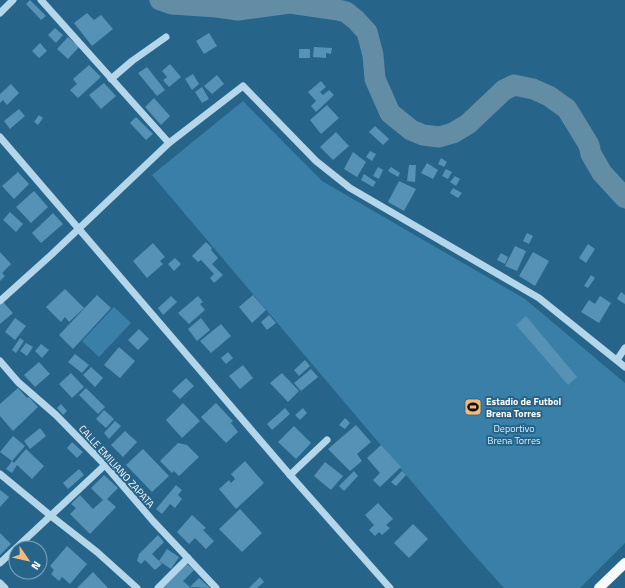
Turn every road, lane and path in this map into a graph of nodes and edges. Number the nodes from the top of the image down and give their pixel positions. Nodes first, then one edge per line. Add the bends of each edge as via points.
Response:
1 (13, 0) edge
2 (40, 0) edge
3 (0, 12) edge
4 (166, 37) dead end
5 (111, 79) junction
6 (0, 137) edge
7 (169, 143) junction
8 (79, 228) junction
9 (0, 301) edge
10 (625, 348) edge
11 (617, 360) junction
12 (0, 361) edge
13 (625, 367) edge
14 (327, 440) dead end
15 (105, 465) junction
16 (0, 474) edge
17 (290, 475) junction
18 (50, 516) junction
19 (188, 558) junction
20 (0, 563) edge
21 (625, 563) edge
22 (0, 583) edge
23 (5, 588) edge
24 (137, 588) edge
25 (158, 588) edge
26 (216, 588) edge
27 (390, 588) edge
28 (599, 588) edge

1 - 3 street
2 - 5 street
4 - 5 street
5 - 7 street
6 - 8 street
7 - 8 street
7 - 11 street via 243,86 316,161 350,188 539,298
8 - 9 street
8 - 17 street
10 - 11 street
11 - 13 street
12 - 15 street, CALLE EMILIANO ZAPATA via 18,382 56,415
14 - 17 street
15 - 18 street
15 - 19 street, CALLE EMILIANO ZAPATA
16 - 18 street
17 - 27 street
18 - 20 street
18 - 24 street via 97,552
19 - 25 street
19 - 26 street, CALLE EMILIANO ZAPATA
21 - 28 main road
22 - 23 street

